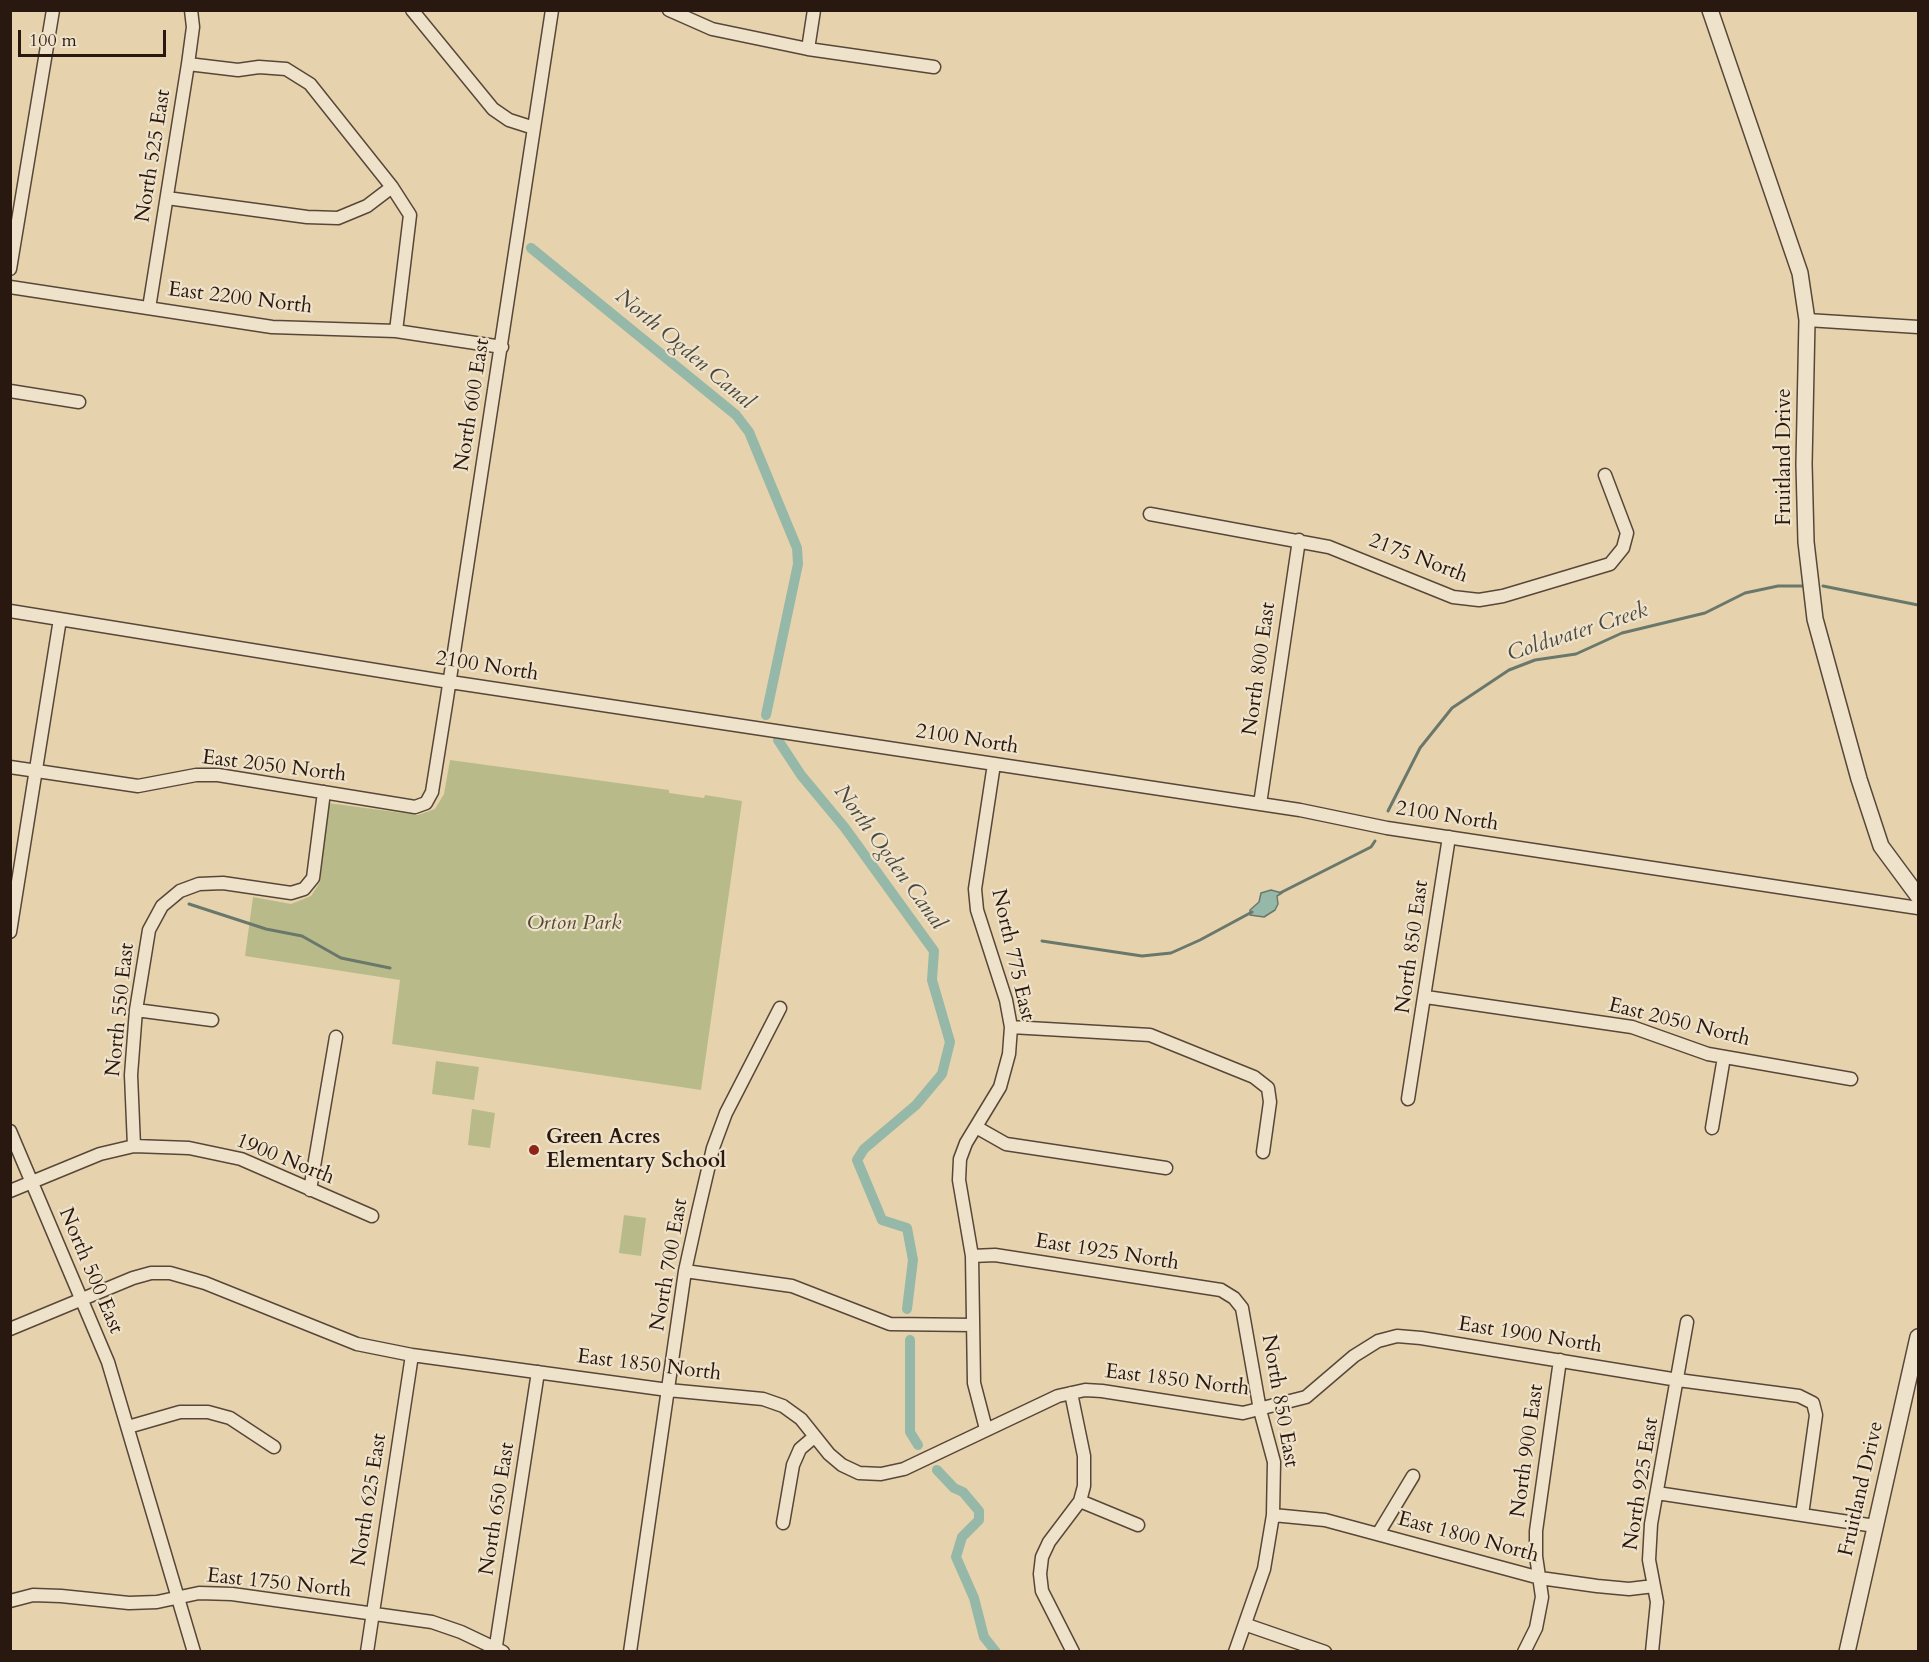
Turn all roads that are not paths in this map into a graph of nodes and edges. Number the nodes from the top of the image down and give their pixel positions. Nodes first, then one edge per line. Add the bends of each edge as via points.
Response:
1 (53, 10) edge
2 (191, 10) edge
3 (412, 10) edge
4 (552, 10) edge
5 (669, 10) edge
6 (814, 10) edge
7 (1710, 10) edge
8 (687, 14) edge
9 (808, 48) junction
10 (188, 64) junction
11 (934, 68) dead end
12 (534, 128) junction
13 (392, 186) junction
14 (167, 198) junction
15 (10, 269) edge
16 (10, 287) edge
17 (149, 308) junction
18 (1807, 320) junction
19 (1918, 327) edge
20 (396, 331) junction
21 (502, 347) junction
22 (10, 391) edge
23 (79, 402) dead end
24 (1605, 475) dead end
25 (1150, 513) dead end
26 (1299, 540) junction
27 (10, 611) edge
28 (60, 619) junction
29 (449, 681) junction
30 (994, 764) junction
31 (10, 767) edge
32 (37, 771) junction
33 (324, 792) junction
34 (426, 803) joint
35 (1260, 804) junction
36 (1449, 837) junction
37 (1918, 896) edge
38 (1918, 908) edge
39 (10, 933) edge
40 (1426, 997) junction
41 (780, 1008) dead end
42 (136, 1010) junction
43 (212, 1020) dead end
44 (1011, 1027) junction
45 (336, 1036) dead end
46 (1724, 1057) junction
47 (1851, 1079) dead end
48 (1408, 1099) dead end
49 (976, 1128) junction
50 (1712, 1128) dead end
51 (10, 1131) edge
52 (134, 1146) junction
53 (1263, 1152) dead end
54 (1166, 1168) dead end
55 (32, 1183) junction
56 (310, 1190) junction
57 (10, 1191) edge
58 (372, 1216) dead end
59 (972, 1256) junction
60 (685, 1271) junction
61 (1234, 1298) joint
62 (80, 1300) junction
63 (1687, 1322) dead end
64 (973, 1325) junction
65 (10, 1329) edge
66 (1918, 1337) edge
67 (412, 1355) junction
68 (1560, 1360) junction
69 (538, 1372) junction
70 (1678, 1380) junction
71 (668, 1390) junction
72 (1071, 1394) junction
73 (1260, 1410) junction
74 (128, 1427) junction
75 (986, 1429) junction
76 (814, 1437) junction
77 (274, 1447) dead end
78 (1413, 1476) dead end
79 (1657, 1493) junction
80 (1080, 1501) junction
81 (1273, 1515) junction
82 (1802, 1515) junction
83 (783, 1523) dead end
84 (1138, 1525) dead end
85 (1875, 1526) junction
86 (1378, 1534) junction
87 (1540, 1578) junction
88 (1654, 1586) junction
89 (179, 1598) junction
90 (10, 1601) edge
91 (373, 1614) junction
92 (1247, 1624) junction
93 (498, 1651) edge
94 (194, 1652) edge
95 (367, 1652) edge
96 (630, 1652) edge
97 (1073, 1652) edge
98 (1235, 1652) edge
99 (1324, 1652) edge
100 (1524, 1652) edge
101 (1652, 1652) edge
102 (1847, 1652) edge

1 - 15 street
2 - 10 street, North 525 East
3 - 12 street via 493,109 509,120
4 - 12 street, North 600 East
5 - 8 street
6 - 9 street
7 - 18 street, Fruitland Drive via 1800,273
8 - 9 street via 711,29
9 - 11 street
10 - 13 street via 238,70 286,69 310,84
10 - 14 street, North 525 East
12 - 21 street, North 600 East
13 - 14 street via 367,206 338,218
13 - 20 street via 410,215
14 - 17 street, North 525 East
16 - 17 street, East 2200 North
17 - 20 street, East 2200 North via 272,327
18 - 19 street
18 - 37 street, Fruitland Drive via 1806,542 1815,618 1881,846
20 - 21 street, East 2200 North
21 - 29 street, North 600 East
22 - 23 street
24 - 26 street, 2175 North via 1627,533 1623,548 1610,564 1503,596 1479,600 1453,597 1371,562
25 - 26 street, 2175 North
26 - 35 street, North 800 East
27 - 28 street, 2100 North
28 - 29 street, 2100 North
28 - 32 street
29 - 30 street, 2100 North
29 - 34 street, North 600 East via 432,792
30 - 35 street, 2100 North
30 - 44 street, North 775 East via 975,889 977,910
31 - 32 street, East 2050 North
32 - 33 street, East 2050 North via 138,786 218,775
32 - 39 street
33 - 34 street, East 2050 North via 415,807
33 - 42 street, North 550 East via 313,878 304,889 291,893 223,883 199,884 180,891 162,906 149,930
35 - 36 street, 2100 North
36 - 38 street, 2100 North
36 - 40 street, North 850 East
40 - 46 street, East 2050 North via 1632,1027
40 - 48 street, North 850 East
41 - 60 street, North 700 East via 726,1113 713,1148
42 - 43 street
42 - 52 street, North 550 East via 131,1075
44 - 49 street, North 775 East via 1000,1087
44 - 53 street via 1150,1035 1254,1077 1269,1088
45 - 56 street
46 - 47 street, East 2050 North
46 - 50 street
49 - 54 street via 1006,1144
49 - 59 street, North 775 East via 960,1159 958,1180
51 - 55 street, North 500 East
52 - 55 street, 1900 North via 100,1154
52 - 56 street, 1900 North via 189,1148 241,1159
55 - 57 street, 1900 North
55 - 62 street, North 500 East
56 - 58 street, 1900 North
59 - 61 street, East 1925 North via 996,1256 1221,1290
59 - 64 street, North 775 East
60 - 64 street via 792,1286 890,1324
60 - 71 street, North 700 East
61 - 73 street, North 850 East via 1242,1308
62 - 65 street, East 1850 North
62 - 67 street, East 1850 North via 133,1278 170,1273 205,1283 357,1344
62 - 74 street, North 500 East via 108,1362
63 - 70 street, North 925 East
64 - 75 street, North 775 East via 974,1383
66 - 85 street, Fruitland Drive
67 - 69 street, East 1850 North
67 - 91 street, North 625 East
68 - 70 street, East 1900 North
68 - 73 street, East 1900 North via 1397,1336 1378,1341 1354,1356 1306,1397
68 - 87 street, North 900 East via 1536,1531
69 - 71 street, East 1850 North
69 - 93 street, North 650 East
70 - 79 street, North 925 East
70 - 82 street, East 1900 North via 1799,1396 1813,1403 1816,1415
71 - 76 street, East 1850 North via 763,1400 783,1406 801,1419
71 - 96 street, North 700 East
72 - 73 street, East 1850 North via 1102,1391 1243,1413
72 - 75 street, East 1850 North via 1045,1401
72 - 80 street via 1085,1472
73 - 81 street, North 850 East via 1274,1462
74 - 77 street via 180,1412 208,1412 230,1418
74 - 89 street
75 - 76 street, East 1850 North via 904,1469 880,1474 859,1473 842,1466
76 - 83 street via 800,1449 793,1465
78 - 86 street
79 - 82 street
79 - 88 street, North 925 East via 1649,1560
80 - 84 street
80 - 97 street via 1049,1542 1040,1575 1042,1591
81 - 86 street, East 1800 North via 1325,1520
81 - 92 street, North 850 East via 1264,1569
82 - 85 street
85 - 102 street, Fruitland Drive
86 - 87 street, East 1800 North
87 - 88 street, East 1800 North via 1629,1589
87 - 100 street, North 900 East via 1542,1597 1536,1628
88 - 101 street, North 925 East via 1657,1602
89 - 90 street, East 1750 North via 129,1603 33,1595
89 - 91 street, East 1750 North via 199,1593 232,1593
89 - 94 street
91 - 93 street, East 1750 North via 432,1622
91 - 95 street, North 625 East
92 - 98 street, North 850 East
92 - 99 street

